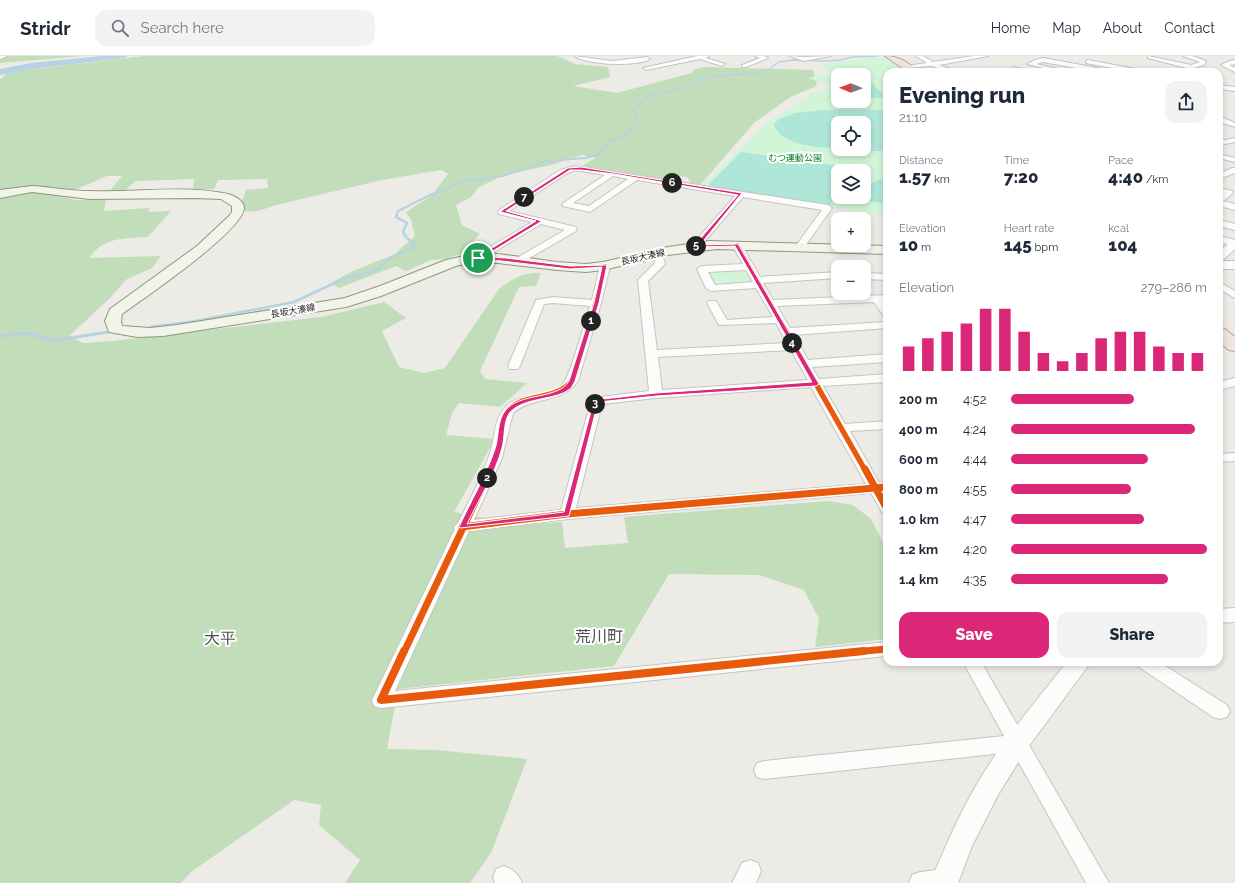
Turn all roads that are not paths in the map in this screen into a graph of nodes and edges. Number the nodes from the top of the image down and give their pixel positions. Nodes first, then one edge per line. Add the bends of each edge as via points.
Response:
1 (4, 56) edge
2 (577, 56) edge
3 (607, 56) edge
4 (678, 56) edge
5 (706, 56) edge
6 (758, 56) edge
7 (792, 56) edge
8 (828, 56) edge
9 (889, 56) edge
10 (919, 56) edge
11 (986, 56) edge
12 (1102, 56) edge
13 (1150, 56) edge
14 (1186, 56) edge
15 (0, 57) edge
16 (699, 57) junction
17 (586, 59) junction
18 (690, 59) junction
19 (1235, 62) edge
20 (664, 64) junction
21 (722, 64) dead end
22 (932, 64) junction
23 (744, 66) dead end
24 (1158, 66) dead end
25 (646, 68) dead end
26 (908, 68) edge
27 (918, 68) edge
28 (944, 68) edge
29 (1049, 68) edge
30 (1092, 68) edge
31 (1098, 68) edge
32 (1235, 70) edge
33 (1223, 88) edge
34 (1235, 89) edge
35 (1223, 121) edge
36 (1235, 125) edge
37 (1224, 129) dead end
38 (1235, 130) edge
39 (1235, 140) edge
40 (1223, 142) edge
41 (1223, 147) edge
42 (1230, 148) dead end
43 (1223, 157) edge
44 (1235, 160) edge
45 (1223, 168) edge
46 (1234, 171) edge
47 (614, 173) junction
48 (1223, 176) edge
49 (636, 177) junction
50 (1223, 179) edge
51 (1230, 181) dead end
52 (1223, 191) edge
53 (0, 194) edge
54 (741, 194) junction
55 (1223, 198) edge
56 (1223, 202) edge
57 (1235, 207) edge
58 (540, 221) junction
59 (1223, 223) edge
60 (1235, 227) edge
61 (1223, 240) edge
62 (1235, 243) edge
63 (737, 245) junction
64 (696, 246) junction
65 (800, 247) junction
66 (883, 250) edge
67 (658, 252) junction
68 (1223, 255) edge
69 (478, 258) junction
70 (1223, 260) edge
71 (518, 262) junction
72 (1235, 265) edge
73 (605, 266) junction
74 (749, 267) junction
75 (831, 276) edge
76 (871, 276) edge
77 (883, 277) edge
78 (758, 282) junction
79 (1223, 288) edge
80 (1235, 295) edge
81 (882, 298) edge
82 (596, 303) junction
83 (712, 303) dead end
84 (770, 303) junction
85 (780, 320) junction
86 (883, 325) edge
87 (786, 332) junction
88 (1223, 337) edge
89 (795, 346) junction
90 (1235, 346) edge
91 (651, 354) junction
92 (883, 358) edge
93 (805, 364) junction
94 (514, 366) dead end
95 (883, 378) edge
96 (1235, 382) edge
97 (816, 384) junction
98 (1223, 385) edge
99 (656, 394) junction
100 (883, 425) edge
101 (842, 428) junction
102 (881, 487) edge
103 (567, 514) junction
104 (462, 527) junction
105 (1235, 615) edge
106 (1223, 616) edge
107 (883, 649) edge
108 (974, 666) edge
109 (1077, 666) edge
110 (1151, 666) edge
111 (1220, 712) dead end
112 (1018, 742) junction
113 (764, 770) dead end
114 (936, 882) edge
115 (1098, 883) edge

1 - 15 street
2 - 17 street
3 - 17 street
4 - 18 street
5 - 16 street
6 - 23 street via 765,58
7 - 8 street via 804,59
9 - 26 highway
10 - 22 street
11 - 22 street
12 - 31 street
13 - 14 street via 1191,67 1202,64 1203,61
13 - 24 street via 1152,62
16 - 18 street
16 - 21 street
17 - 20 street via 623,63 645,58
18 - 20 street
19 - 32 street via 1224,65
20 - 25 street
22 - 27 street
22 - 28 street
29 - 30 street via 1030,64 1043,60
33 - 34 street
35 - 36 street
37 - 38 street
39 - 40 street
41 - 42 street
43 - 44 street
45 - 46 street
46 - 48 street
47 - 49 street
47 - 49 street via 566,204 590,209
47 - 58 street via 581,168 569,169 502,212
49 - 54 street
50 - 51 street
52 - 55 street via 1229,193
53 - 69 main road, 長坂大湊線 via 32,189 89,195 196,194 223,196 238,205 238,212 233,219 202,249 115,312 115,329 124,332 178,329 346,302 366,297 451,264
54 - 64 street
54 - 65 street via 828,208
56 - 57 street
58 - 69 street
58 - 71 street via 573,229
59 - 60 street
61 - 62 street
62 - 68 street
63 - 64 main road, 長坂大湊線
63 - 65 main road, 長坂大湊線
63 - 74 street
64 - 67 main road, 長坂大湊線
65 - 66 main road, 長坂大湊線
67 - 73 main road, 長坂大湊線
67 - 91 street via 660,264 643,280
69 - 71 main road, 長坂大湊線
70 - 72 street
71 - 73 main road, 長坂大湊線 via 570,268
73 - 82 street
74 - 78 street
74 - 78 street via 702,269 711,288
75 - 78 street
76 - 77 street
78 - 84 street
79 - 80 street
81 - 84 street
82 - 94 street via 553,300 540,302
82 - 104 street via 568,388 522,402 507,412 491,470
83 - 85 street via 722,322
84 - 85 street
85 - 87 street
86 - 87 street
87 - 89 street
88 - 90 highway
89 - 91 street
89 - 93 street
91 - 99 street
92 - 93 street
93 - 97 street
95 - 97 street
96 - 98 street
97 - 99 street
97 - 101 street
99 - 103 street via 596,401
100 - 101 street
101 - 102 street
102 - 103 street
103 - 104 street
104 - 107 street via 380,700
105 - 106 street
108 - 112 street
109 - 112 street
110 - 111 street
112 - 113 street
112 - 114 street via 988,787
112 - 115 street

